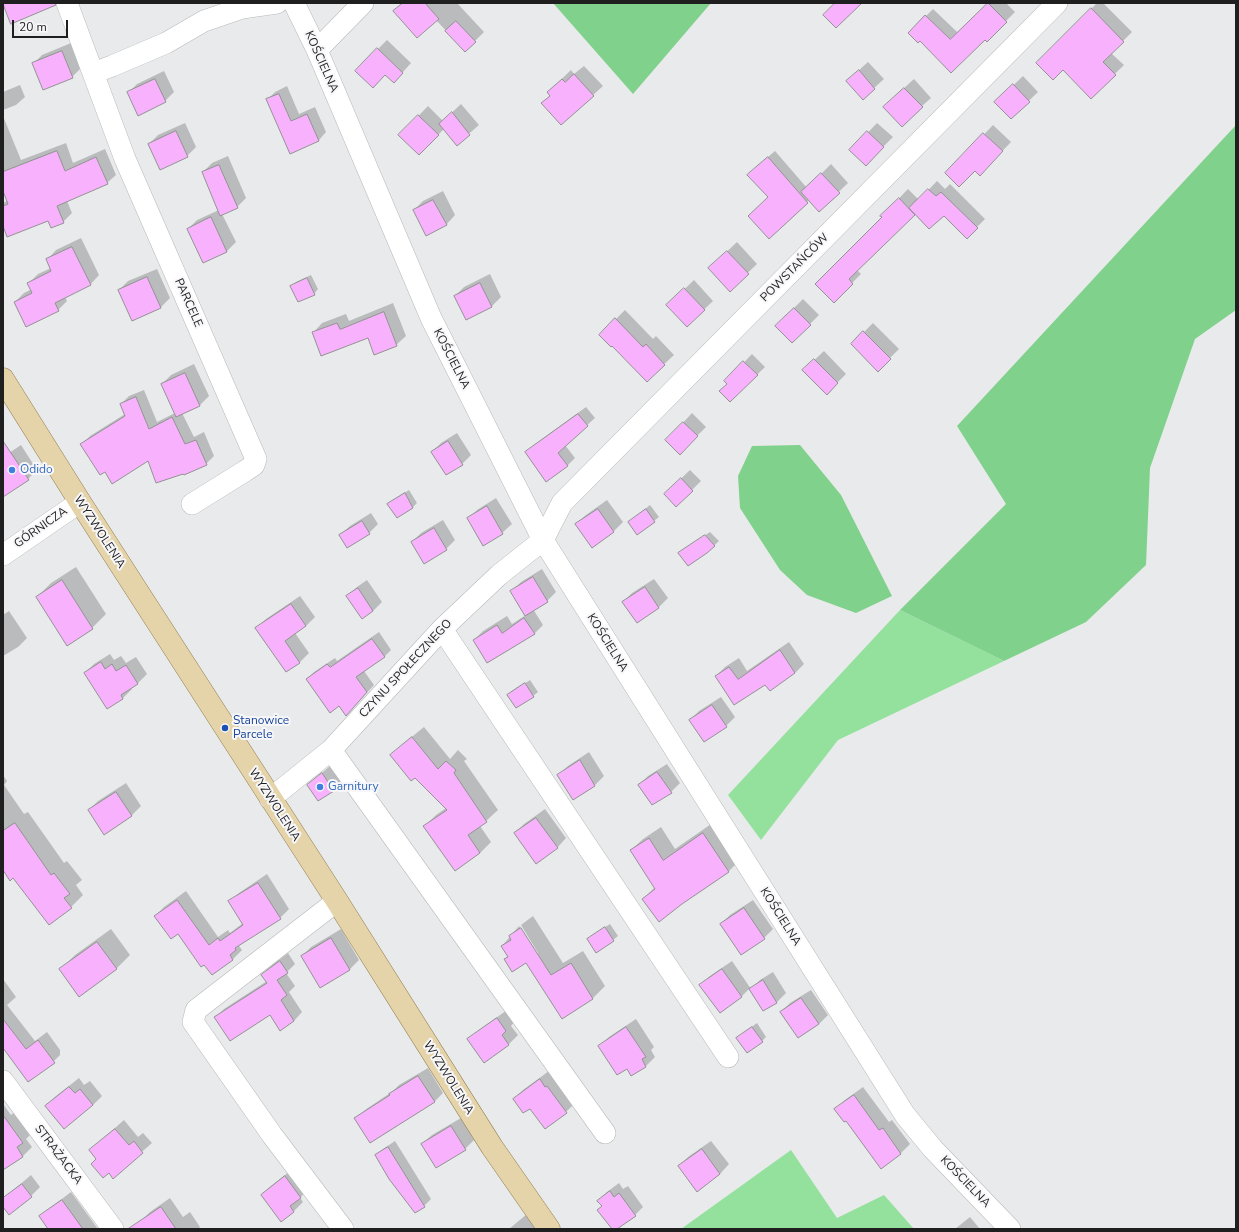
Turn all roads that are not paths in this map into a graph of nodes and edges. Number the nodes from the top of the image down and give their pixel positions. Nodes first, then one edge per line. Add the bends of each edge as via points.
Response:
1 (67, 3) edge
2 (277, 3) edge
3 (294, 3) edge
4 (363, 3) edge
5 (1057, 3) edge
6 (316, 50) junction
7 (94, 73) junction
8 (3, 379) edge
9 (80, 502) junction
10 (192, 504) dead end
11 (543, 540) junction
12 (3, 555) edge
13 (442, 629) junction
14 (331, 750) junction
15 (270, 799) junction
16 (337, 901) junction
17 (728, 1057) dead end
18 (3, 1081) edge
19 (605, 1133) dead end
20 (113, 1229) edge
21 (343, 1229) edge
22 (549, 1229) edge
23 (1010, 1229) edge

1 - 7 street, PARCELE
2 - 7 street via 242,8 204,21 166,43
3 - 6 street, KOŚCIELNA
4 - 6 street
5 - 11 street, POWSTAŃCÓW via 562,504
6 - 11 street, KOŚCIELNA via 431,318
7 - 10 street, PARCELE via 125,159 256,459 250,468
8 - 9 main road, WYZWOLENIA
9 - 12 street, GÓRNICZA
9 - 15 main road, WYZWOLENIA
11 - 13 street, CZYNU SPOŁECZNEGO via 500,575
11 - 23 street, KOŚCIELNA via 905,1115
13 - 14 street, CZYNU SPOŁECZNEGO
13 - 17 street
14 - 15 street, CZYNU SPOŁECZNEGO
14 - 19 street
15 - 16 main road, WYZWOLENIA
16 - 21 street via 196,1010 193,1022 272,1135
16 - 22 main road, WYZWOLENIA via 492,1147
18 - 20 street, STRAŻACKA

